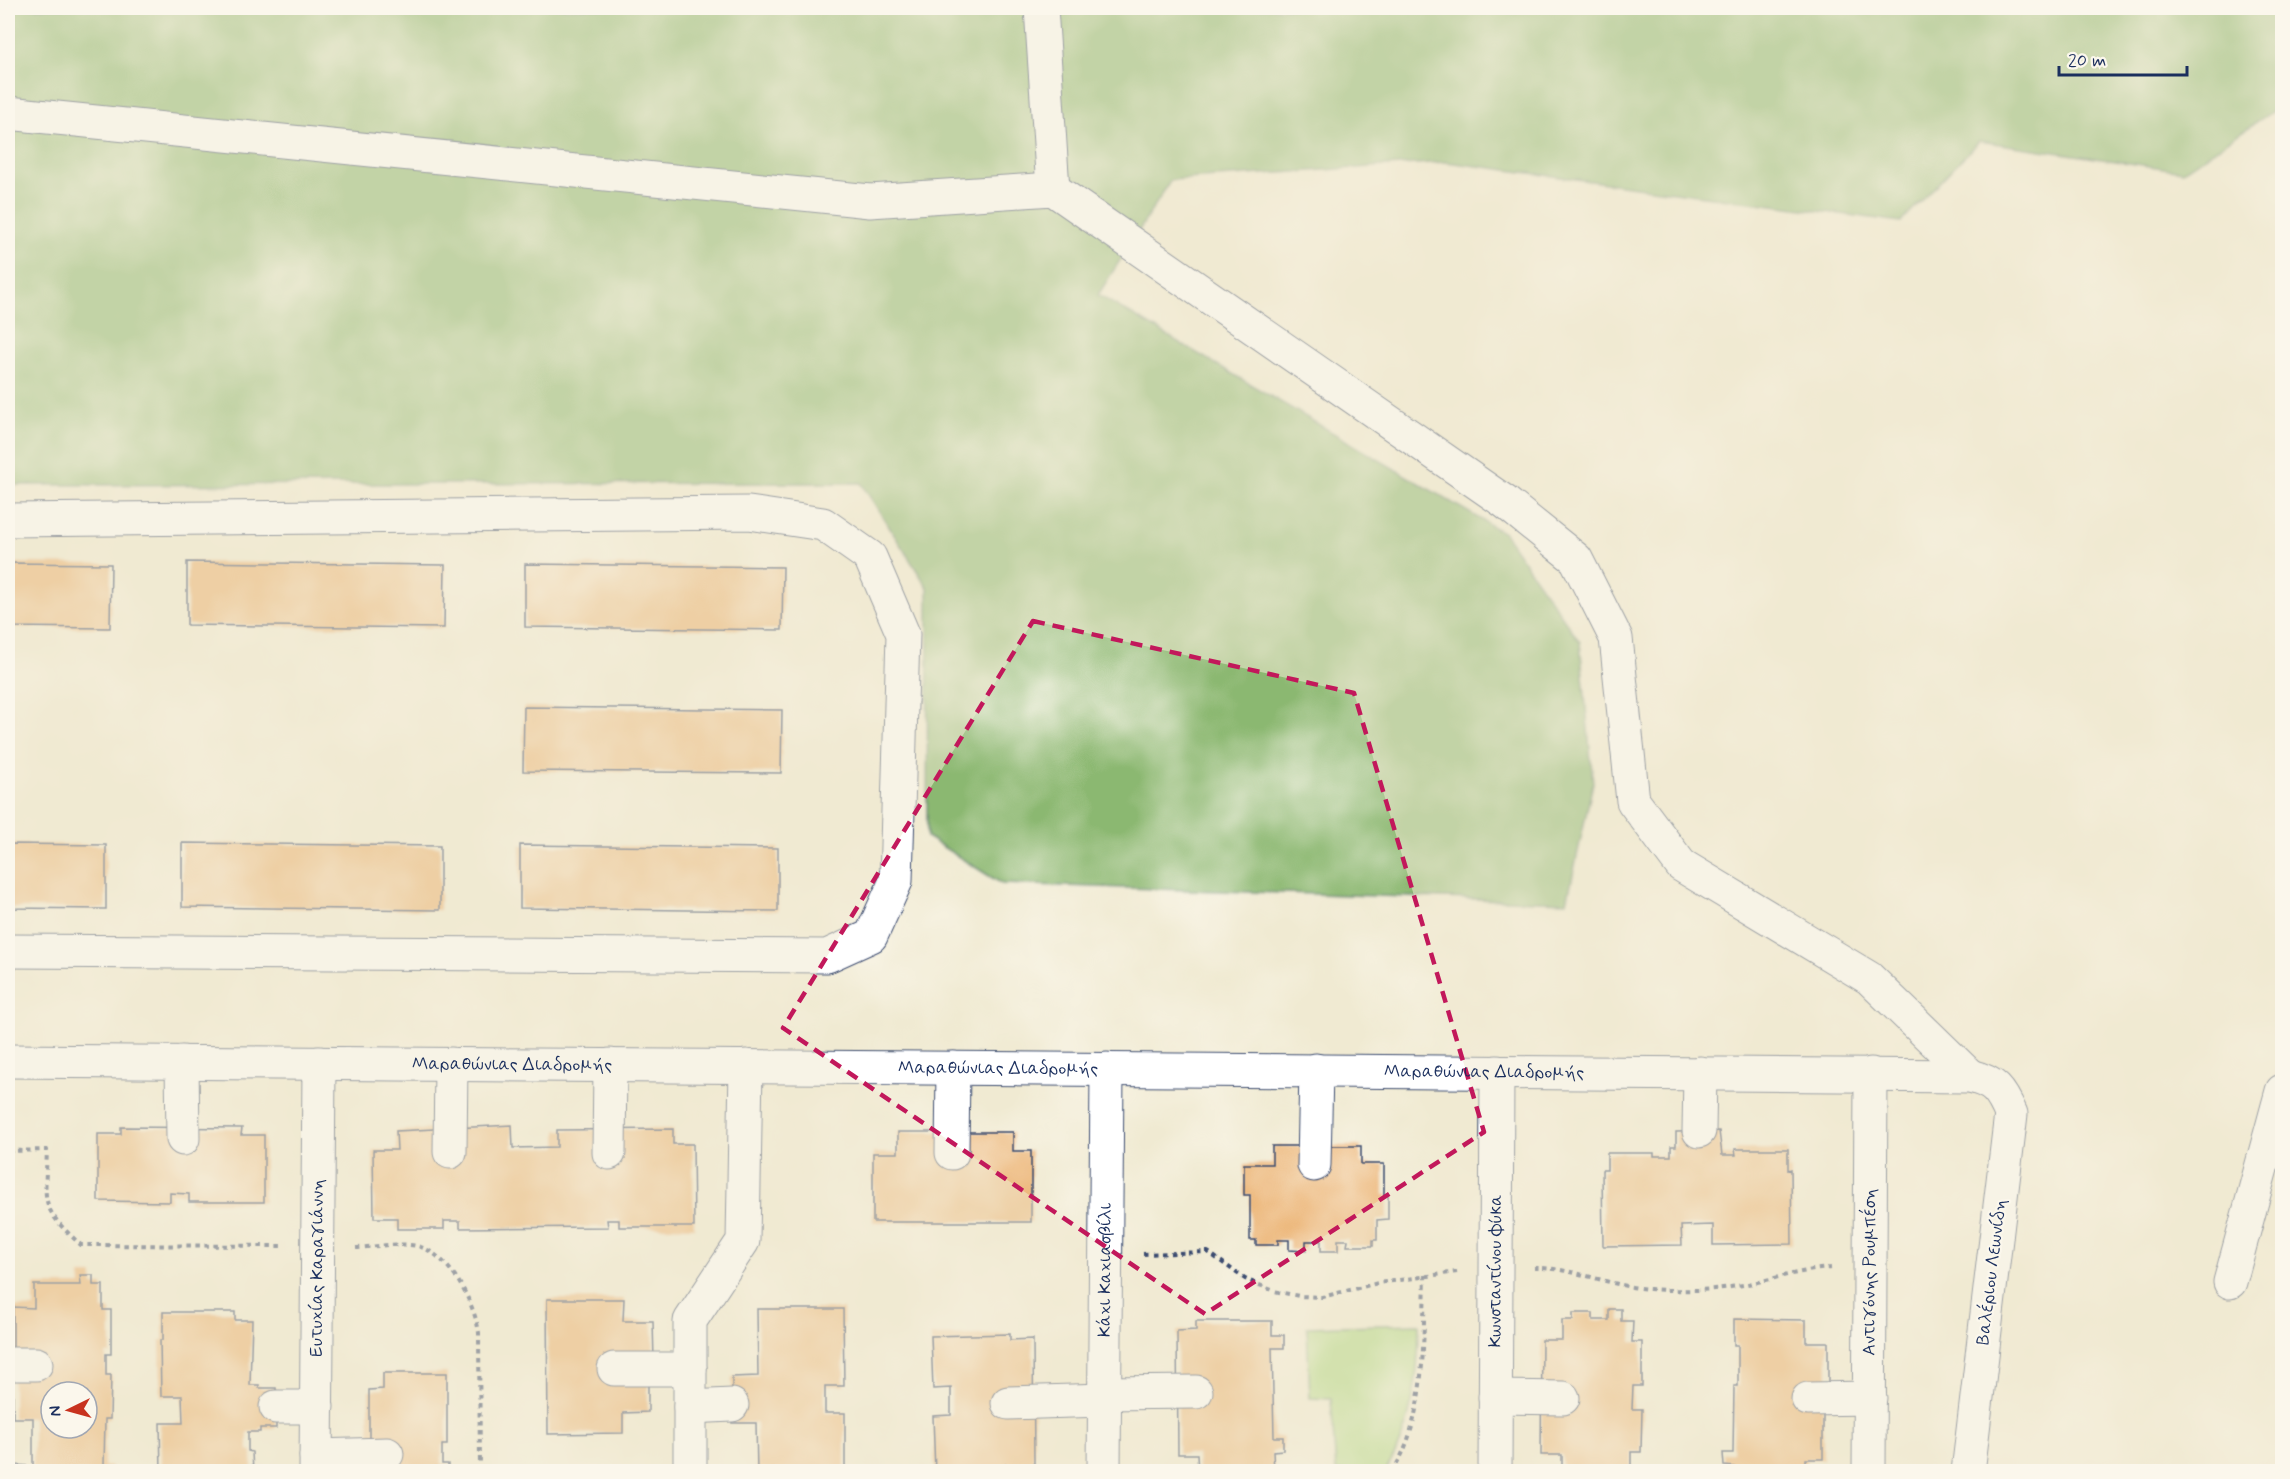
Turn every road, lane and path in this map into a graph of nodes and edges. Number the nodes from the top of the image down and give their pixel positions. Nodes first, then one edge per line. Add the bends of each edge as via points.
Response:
1 (1041, 8) edge
2 (8, 113) edge
3 (1053, 189) junction
4 (8, 520) edge
5 (8, 951) edge
6 (8, 1061) edge
7 (182, 1062) junction
8 (319, 1063) junction
9 (450, 1064) junction
10 (610, 1065) junction
11 (746, 1066) junction
12 (953, 1068) junction
13 (1107, 1069) junction
14 (1316, 1070) junction
15 (1497, 1072) junction
16 (1700, 1073) junction
17 (1871, 1074) junction
18 (1979, 1078) junction
19 (2283, 1091) edge
20 (1699, 1131) dead end
21 (183, 1139) dead end
22 (8, 1151) edge
23 (450, 1152) dead end
24 (609, 1153) dead end
25 (952, 1153) dead end
26 (1314, 1165) dead end
27 (317, 1248) junction
28 (1425, 1275) dead end
29 (2230, 1282) dead end
30 (614, 1369) dead end
31 (690, 1369) junction
32 (1196, 1392) dead end
33 (1104, 1396) junction
34 (1495, 1397) junction
35 (1563, 1398) dead end
36 (1870, 1398) junction
37 (1808, 1399) dead end
38 (1008, 1403) dead end
39 (732, 1405) dead end
40 (276, 1407) dead end
41 (316, 1407) junction
42 (690, 1407) junction
43 (387, 1454) dead end
44 (316, 1464) edge
45 (480, 1472) edge
46 (690, 1472) edge
47 (1104, 1472) edge
48 (1392, 1472) edge
49 (1495, 1472) edge
50 (1869, 1472) edge
51 (1968, 1472) edge

1 - 3 street
2 - 3 street via 870,201
3 - 18 street, Βαλέριου Λεωνίδη via 1495,495 1576,559 1616,638 1633,801 1681,865 1869,978
4 - 5 street via 749,513 823,524 870,557 903,634 896,881 871,936 827,956
6 - 7 street, Μαραθώνιας Διαδρομής
7 - 8 street, Μαραθώνιας Διαδρομής
7 - 21 street
8 - 9 street, Μαραθώνιας Διαδρομής
8 - 27 street, Ευτυχίας Καραγιάννη
9 - 10 street, Μαραθώνιας Διαδρομής
9 - 23 street
10 - 11 street, Μαραθώνιας Διαδρομής
10 - 24 street
11 - 12 street, Μαραθώνιας Διαδρομής
11 - 31 street via 742,1241 690,1322
12 - 13 street, Μαραθώνιας Διαδρομής
12 - 25 street
13 - 14 street, Μαραθώνιας Διαδρομής
13 - 33 street, Κάχι Καχιασβίλι
14 - 15 street, Μαραθώνιας Διαδρομής
14 - 26 street
15 - 16 street, Μαραθώνιας Διαδρομής
15 - 34 street, Κωνσταντίνου Φύκα
16 - 17 street, Μαραθώνιας Διαδρομής
16 - 20 street
17 - 18 street, Μαραθώνιας Διαδρομής
17 - 36 street, Αντιγόνης Ρουμπέση
18 - 51 street, Βαλέριου Λεωνίδη via 2003,1096 2011,1114
19 - 29 street
22 - 27 path via 48,1150 48,1209 81,1245
27 - 41 street, Ευτυχίας Καραγιάννη
27 - 45 path via 418,1246 449,1269 466,1294 477,1321
28 - 48 path via 1422,1370 1406,1441
30 - 31 street
31 - 42 street
32 - 33 street
33 - 38 street
33 - 47 street, Κάχι Καχιασβίλι
34 - 35 street
34 - 49 street, Κωνσταντίνου Φύκα
36 - 37 street
36 - 50 street, Αντιγόνης Ρουμπέση
39 - 42 street
40 - 41 street
41 - 44 street, Ευτυχίας Καραγιάννη
42 - 46 street
43 - 44 street

